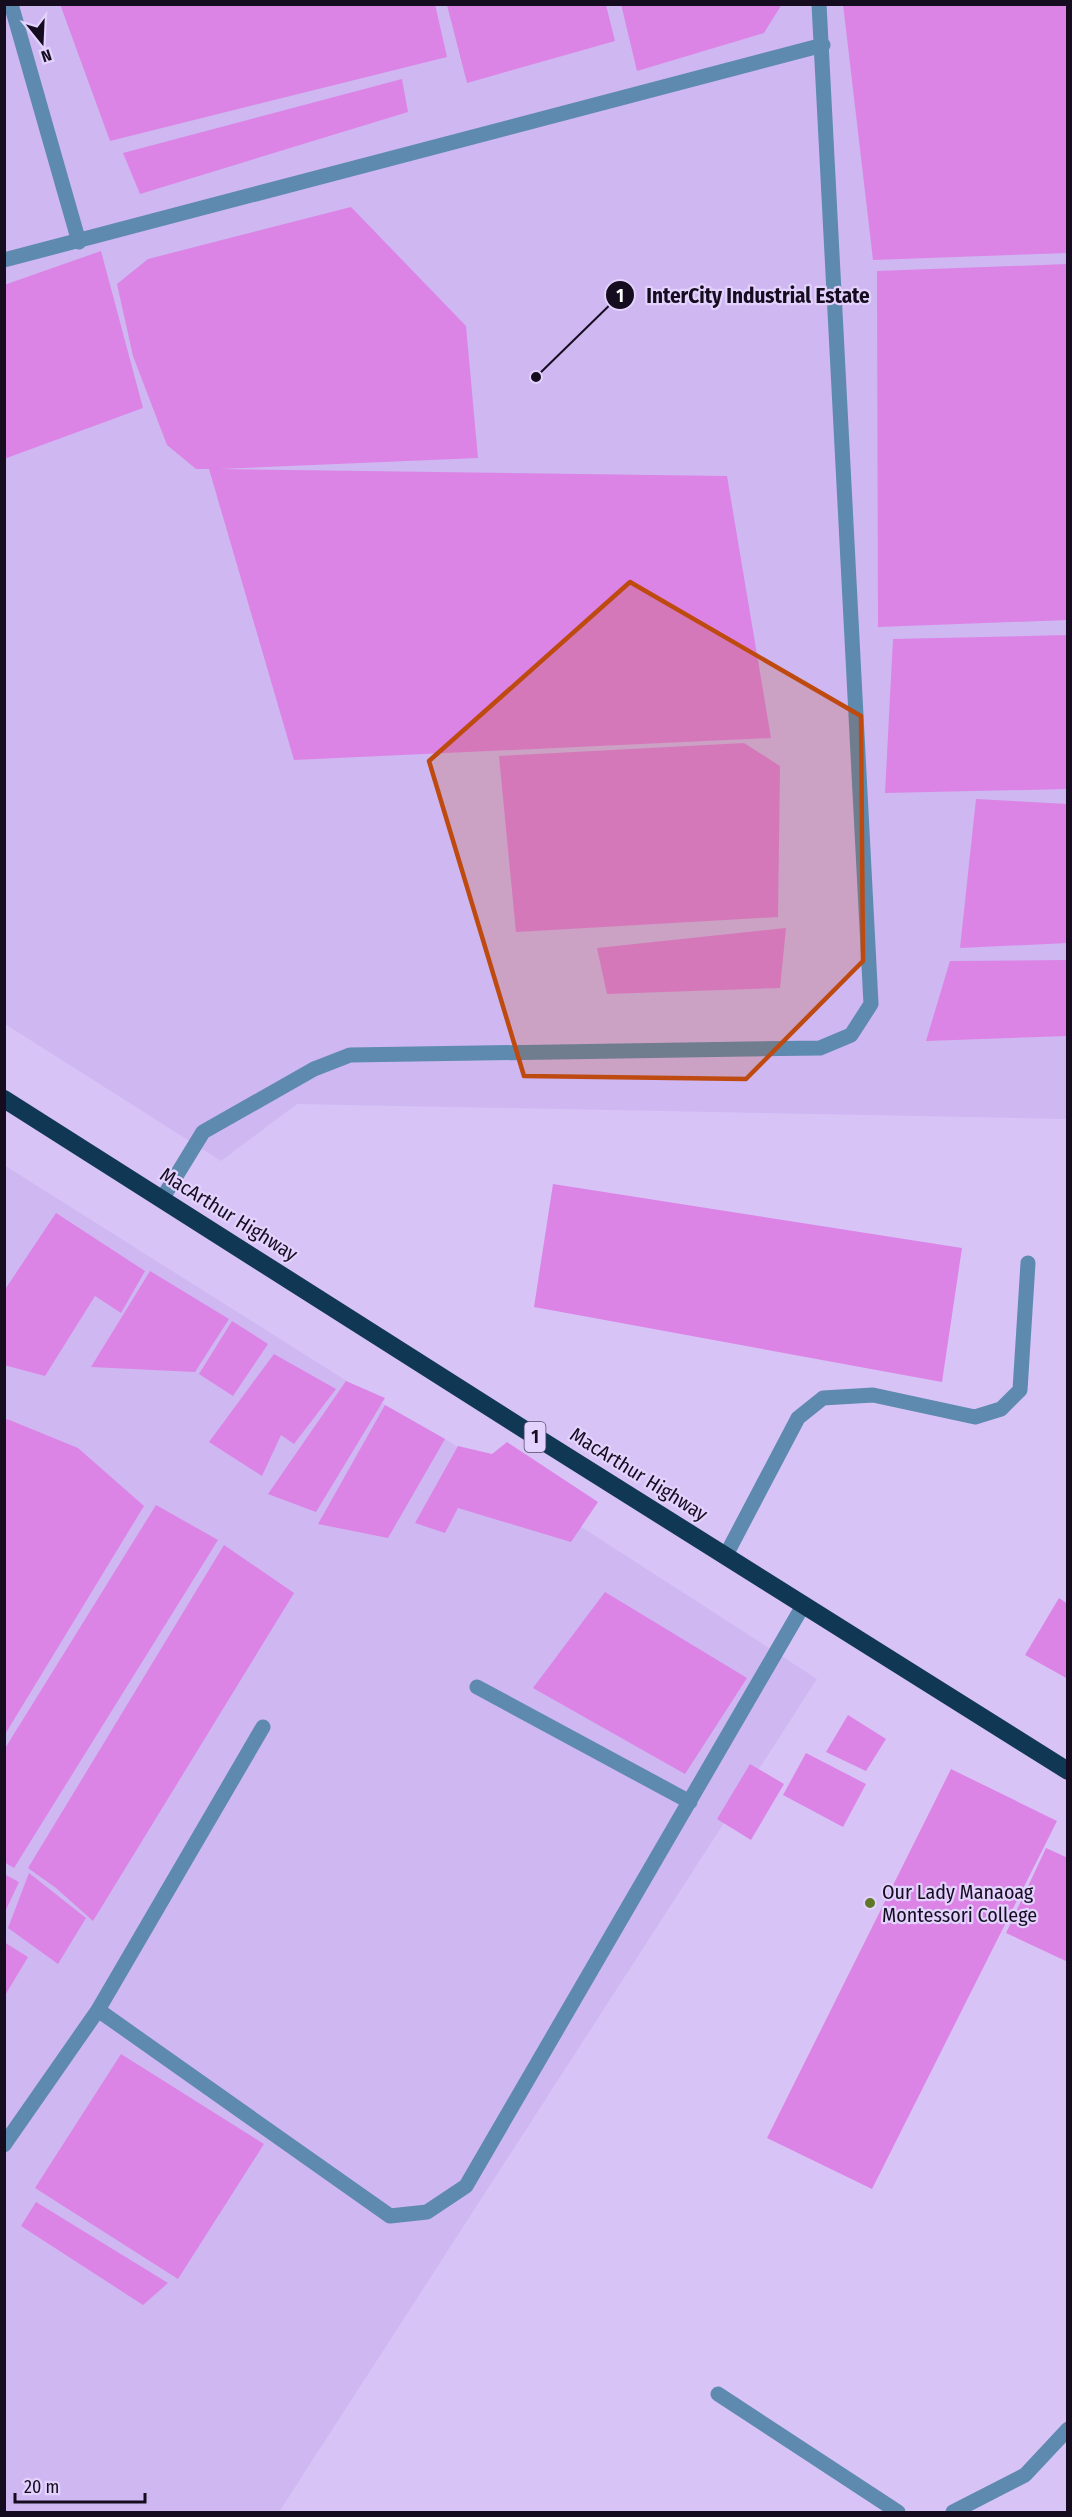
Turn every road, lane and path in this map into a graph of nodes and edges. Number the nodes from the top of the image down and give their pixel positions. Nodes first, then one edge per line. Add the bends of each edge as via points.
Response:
1 (11, 4) edge
2 (819, 4) edge
3 (823, 45) junction
4 (80, 242) junction
5 (4, 260) edge
6 (4, 1099) edge
7 (162, 1199) junction
8 (1028, 1263) dead end
9 (726, 1555) junction
10 (804, 1604) junction
11 (477, 1687) dead end
12 (263, 1727) dead end
13 (1068, 1771) edge
14 (690, 1802) junction
15 (98, 2010) junction
16 (4, 2145) edge
17 (718, 2394) dead end
18 (1068, 2429) edge
19 (898, 2512) edge
20 (953, 2512) edge

1 - 4 lane
2 - 3 lane
3 - 4 lane
3 - 7 lane via 871,1004 851,1035 820,1048 350,1055 314,1069 203,1132
4 - 5 lane
6 - 7 highway, MacArthur Highway / 1
7 - 9 highway, MacArthur Highway / 1
8 - 9 lane via 1020,1390 1001,1409 975,1417 873,1395 823,1398 798,1418
9 - 10 highway, MacArthur Highway / 1
10 - 13 highway, MacArthur Highway / 1
10 - 14 lane
11 - 14 lane
12 - 15 lane
14 - 15 lane via 466,2187 427,2212 390,2216
15 - 16 lane
17 - 19 lane
18 - 20 lane via 1025,2475

